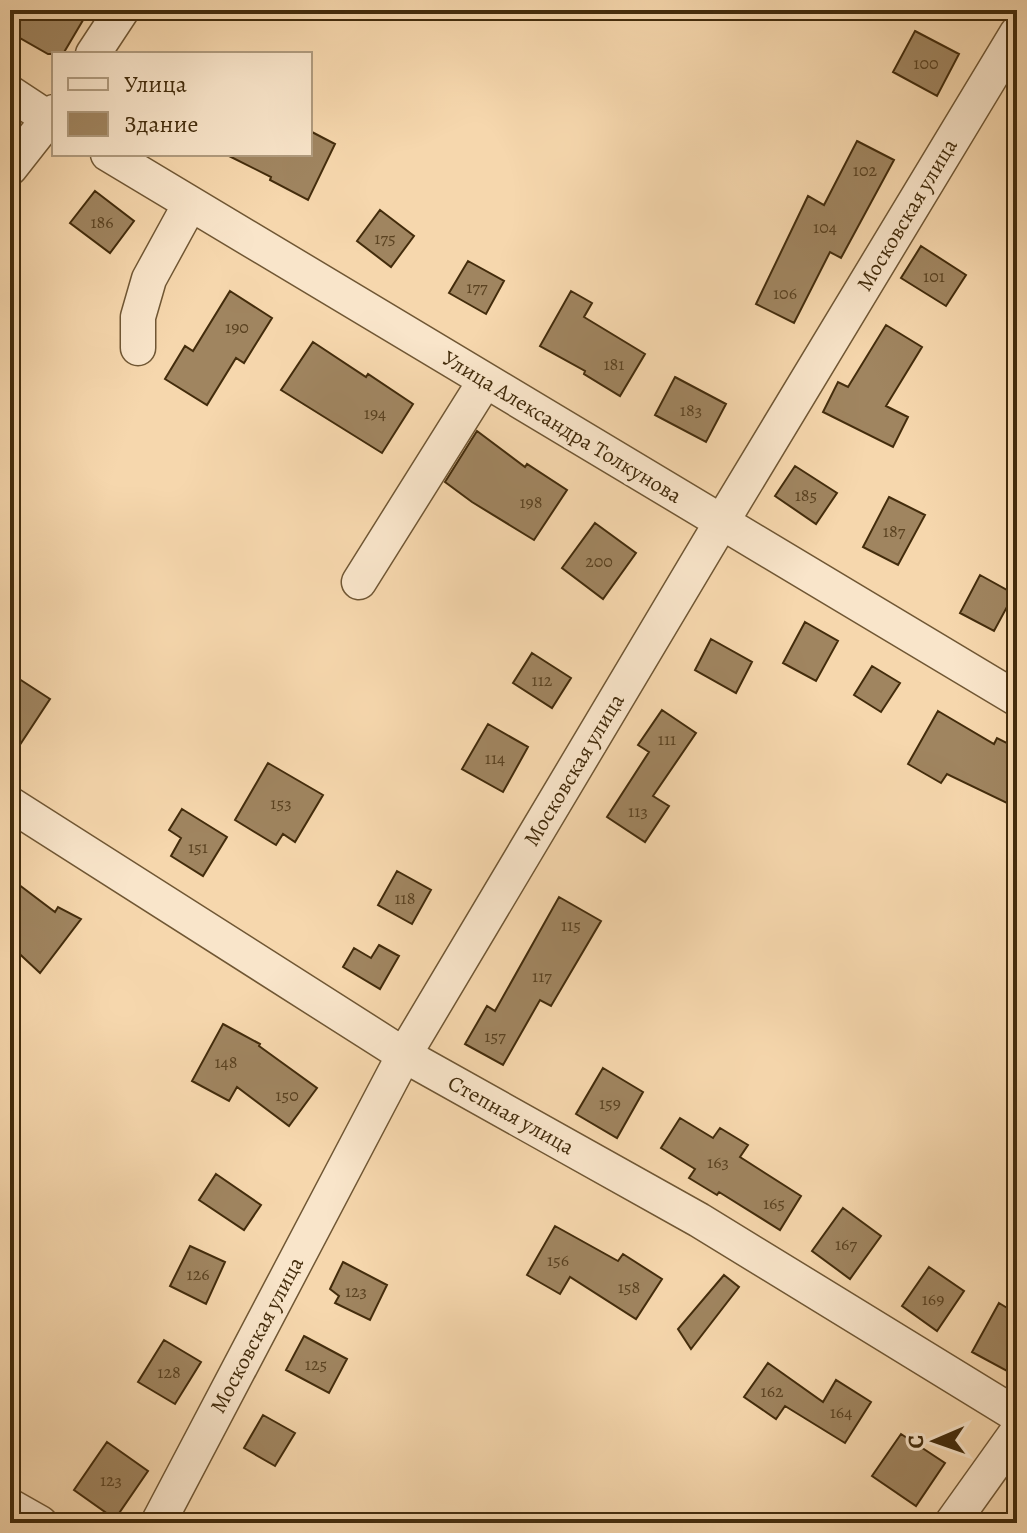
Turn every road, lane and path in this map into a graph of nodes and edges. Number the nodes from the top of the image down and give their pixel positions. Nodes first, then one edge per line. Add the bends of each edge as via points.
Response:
1 (122, 10) edge
2 (999, 10) edge
3 (1017, 21) edge
4 (1017, 33) edge
5 (94, 52) edge
6 (10, 93) edge
7 (52, 117) edge
8 (111, 156) edge
9 (10, 168) edge
10 (190, 204) junction
11 (138, 348) dead end
12 (485, 381) junction
13 (721, 523) junction
14 (359, 582) dead end
15 (1017, 699) edge
16 (10, 804) edge
17 (404, 1055) junction
18 (1017, 1415) edge
19 (1017, 1432) edge
20 (10, 1506) edge
21 (40, 1523) edge
22 (158, 1523) edge
23 (952, 1523) edge

1 - 5 street
2 - 3 street
4 - 13 street, Московская улица
6 - 7 street
7 - 9 street
8 - 10 street, Улица Александра Толкунова
10 - 11 street via 149,279 138,317
10 - 12 street, Улица Александра Толкунова
12 - 13 street, Улица Александра Толкунова
12 - 14 street
13 - 15 street, Улица Александра Толкунова
13 - 17 street, Московская улица
16 - 17 street, Степная улица
17 - 18 street, Степная улица via 699,1220
17 - 22 street, Московская улица
19 - 23 street
20 - 21 street

